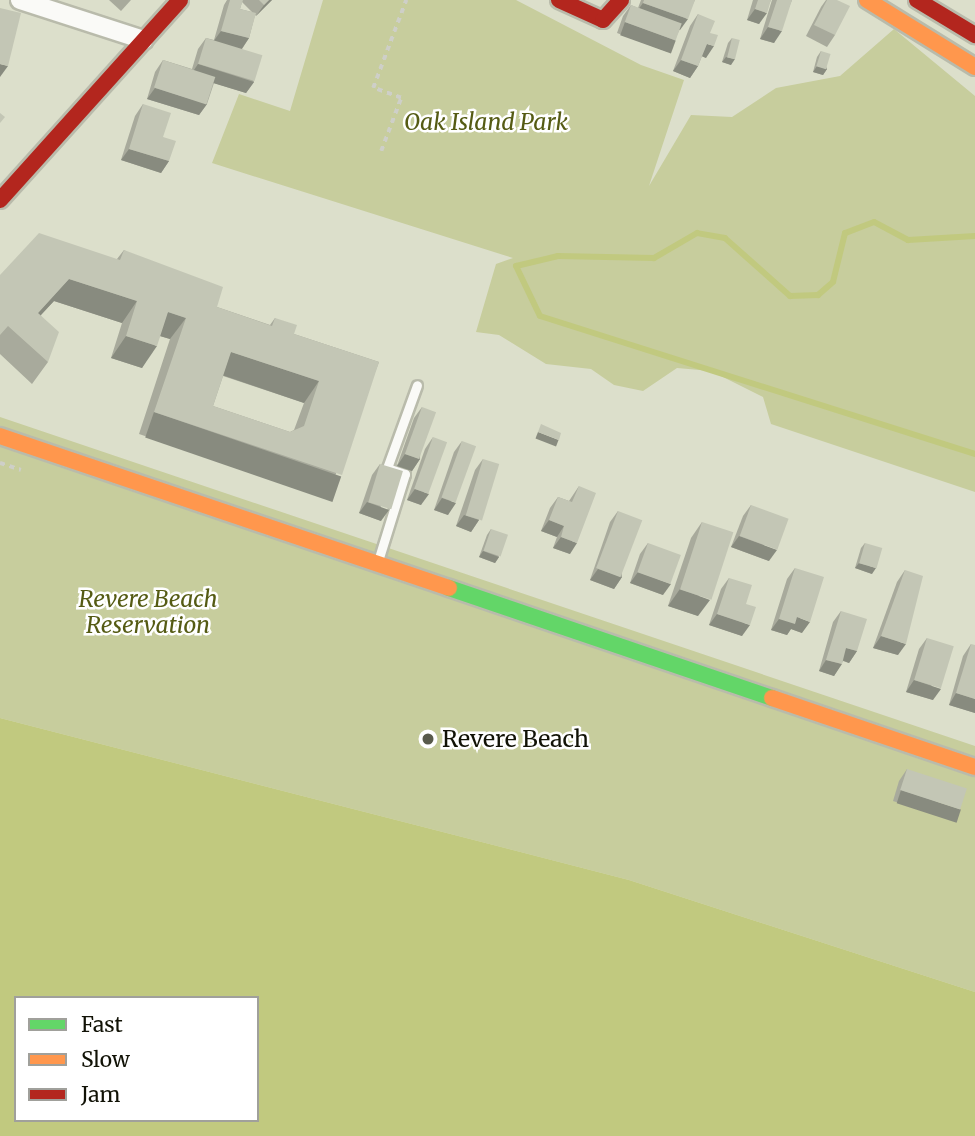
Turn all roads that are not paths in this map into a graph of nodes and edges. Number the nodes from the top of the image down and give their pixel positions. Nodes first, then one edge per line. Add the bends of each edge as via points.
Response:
1 (20, 0) edge
2 (180, 0) edge
3 (559, 0) edge
4 (621, 0) edge
5 (867, 0) edge
6 (917, 0) edge
7 (975, 35) edge
8 (145, 40) junction
9 (975, 67) edge
10 (0, 200) edge
11 (417, 385) dead end
12 (0, 436) edge
13 (378, 561) junction
14 (975, 767) edge

1 - 8 street
2 - 8 main road
3 - 4 main road via 603,20
5 - 9 main road
6 - 7 main road
8 - 10 main road
11 - 13 lane via 387,468 405,474
12 - 13 main road
13 - 14 main road

